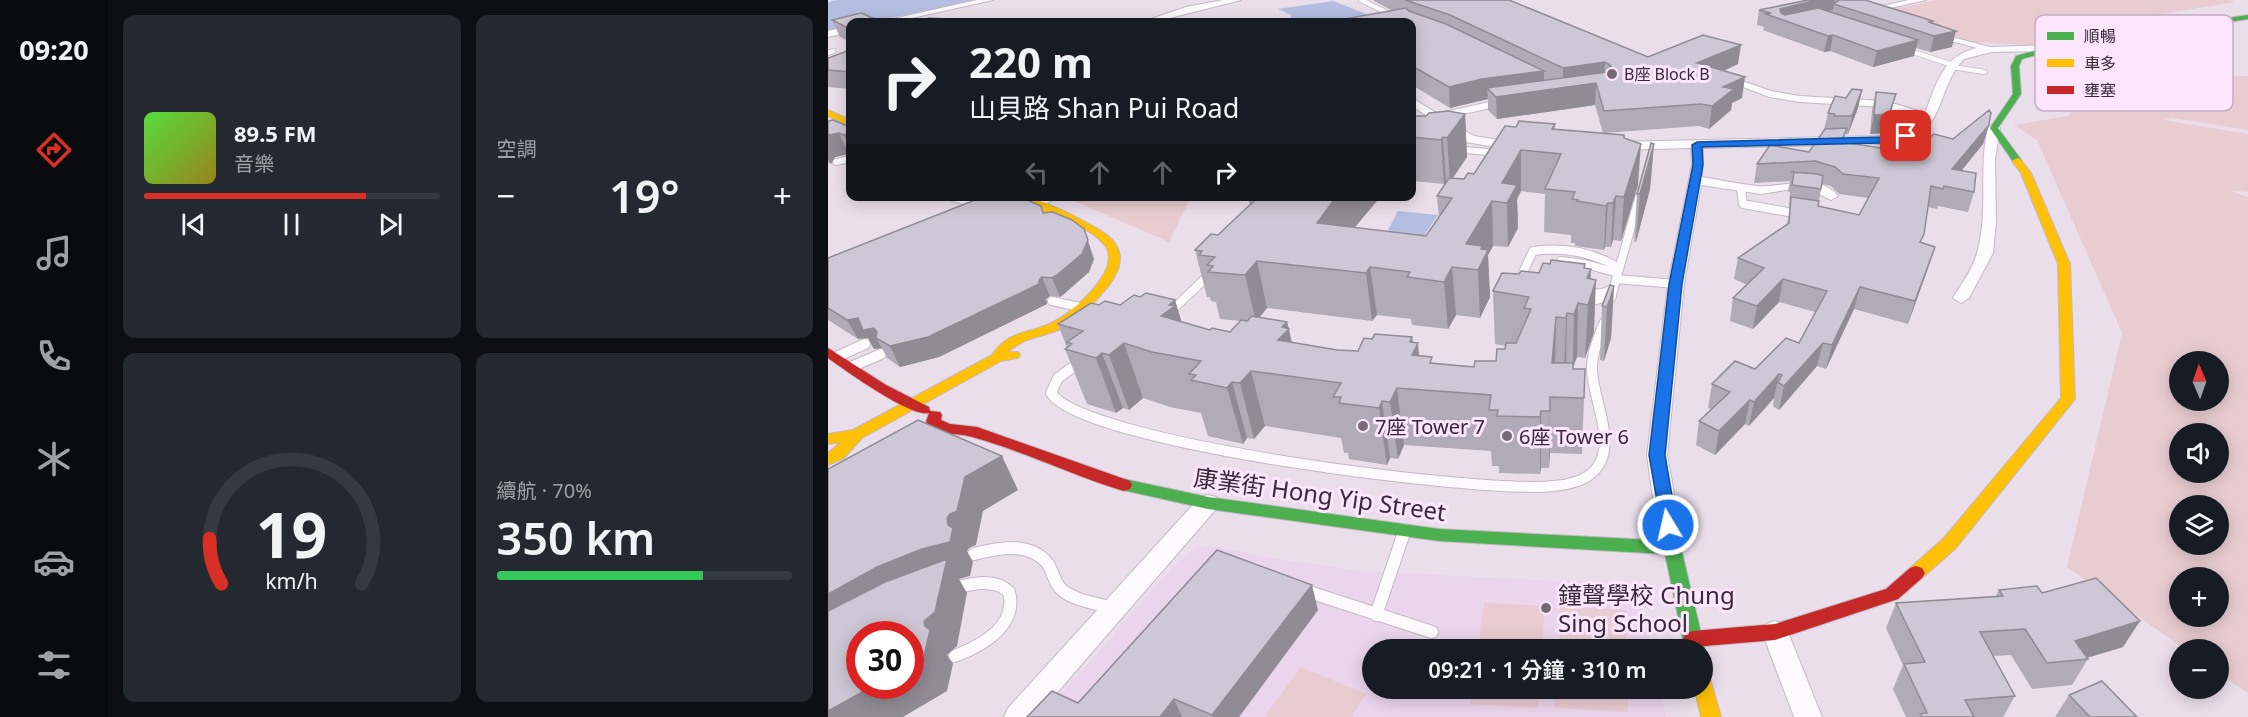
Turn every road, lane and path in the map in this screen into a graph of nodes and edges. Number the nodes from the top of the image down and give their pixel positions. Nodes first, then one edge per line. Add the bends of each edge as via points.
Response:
1 (989, 0) edge
2 (1237, 0) edge
3 (1361, 0) edge
4 (1922, 0) edge
5 (2248, 17) edge
6 (902, 18) edge
7 (1159, 18) edge
8 (1398, 18) edge
9 (1886, 18) edge
10 (2233, 19) edge
11 (1919, 29) edge
12 (846, 30) edge
13 (828, 34) edge
14 (1893, 45) edge
15 (2035, 49) edge
16 (1996, 50) junction
17 (2035, 53) edge
18 (1953, 66) junction
19 (1985, 72) dead end
20 (1733, 81) edge
21 (1506, 102) edge
22 (1416, 104) edge
23 (1437, 117) junction
24 (1929, 118) junction
25 (1451, 125) junction
26 (1994, 128) junction
27 (1431, 130) edge
28 (1697, 145) junction
29 (1600, 146) edge
30 (1444, 149) edge
31 (1526, 151) joint
32 (846, 160) edge
33 (836, 162) dead end
34 (1695, 180) junction
35 (1642, 187) edge
36 (1740, 187) junction
37 (1831, 195) dead end
38 (1026, 203) edge
39 (1805, 215) edge
40 (1556, 261) edge
41 (1216, 268) edge
42 (1618, 273) junction
43 (1676, 284) junction
44 (1516, 286) edge
45 (1577, 293) edge
46 (1612, 293) junction
47 (1961, 298) dead end
48 (1052, 301) dead end
49 (1580, 304) edge
50 (1080, 307) junction
51 (1164, 317) edge
52 (865, 344) edge
53 (832, 354) edge
54 (881, 354) edge
55 (1095, 354) edge
56 (851, 367) junction
57 (912, 404) junction
58 (947, 415) junction
59 (972, 431) junction
60 (857, 434) junction
61 (828, 439) edge
62 (828, 460) edge
63 (1208, 503) junction
64 (1404, 530) junction
65 (1672, 548) junction
66 (975, 554) dead end
67 (1291, 586) edge
68 (941, 594) edge
69 (1114, 609) junction
70 (1376, 615) junction
71 (1775, 632) junction
72 (1432, 633) dead end
73 (1693, 639) edge
74 (1713, 641) edge
75 (955, 656) dead end
76 (1706, 699) edge
77 (1018, 717) edge
78 (1711, 717) edge
79 (1808, 717) edge

1 - 6 street
2 - 7 street
3 - 8 lane
4 - 9 street via 1860,9
5 - 10 street
11 - 16 street via 1965,45
12 - 13 street
14 - 18 lane
15 - 16 street
16 - 18 street via 1958,58
17 - 26 street via 2019,58 2015,66 2017,94
18 - 19 lane
18 - 24 street
20 - 24 street via 1769,94 1885,104
21 - 23 lane
22 - 23 street
23 - 25 street
24 - 28 street via 1923,127 1906,136 1881,140
25 - 27 street
25 - 31 street via 1470,139
26 - 47 street via 1988,148 1991,213 1985,255
26 - 71 street via 2026,173 2064,264 2068,399 1950,543 1892,594
28 - 29 street
28 - 34 street
30 - 31 lane
32 - 33 lane
34 - 36 street
34 - 43 street
35 - 42 lane
36 - 37 street via 1761,190 1793,185 1820,188
36 - 39 lane via 1743,204
38 - 50 street via 1109,242 1115,256 1112,275
40 - 42 lane
41 - 51 lane
42 - 43 lane
42 - 44 lane via 1607,260 1543,249 1533,251
42 - 46 lane
43 - 65 street via 1657,455
45 - 46 lane
46 - 49 lane via 1598,302
46 - 55 lane via 1591,369 1605,431 1605,453 1596,470 1563,485 1402,478 1287,464 1176,441 1058,404 1051,393 1055,382 1066,370
48 - 50 lane
50 - 57 street via 1051,328 1031,332 1000,349 997,358
52 - 53 lane
53 - 56 street, 康業街 Hong Yip Street
54 - 56 lane
56 - 57 street, 康業街 Hong Yip Street
57 - 58 street, 康業街 Hong Yip Street
57 - 60 street
58 - 59 street, 康業街 Hong Yip Street via 964,419
58 - 59 street, 康業街 Hong Yip Street via 933,422 947,429
59 - 63 street, 康業街 Hong Yip Street via 1126,486
60 - 61 street
60 - 62 street
63 - 64 street, 康業街 Hong Yip Street
63 - 69 street
64 - 65 street, 康業街 Hong Yip Street
64 - 70 lane
65 - 73 street
66 - 69 lane via 1007,548 1030,552 1047,562 1054,580 1072,596
67 - 70 lane
68 - 75 lane via 983,582 996,584 1011,596 1007,618 999,630
69 - 77 street
70 - 72 lane
71 - 74 street
71 - 79 street
76 - 78 street

